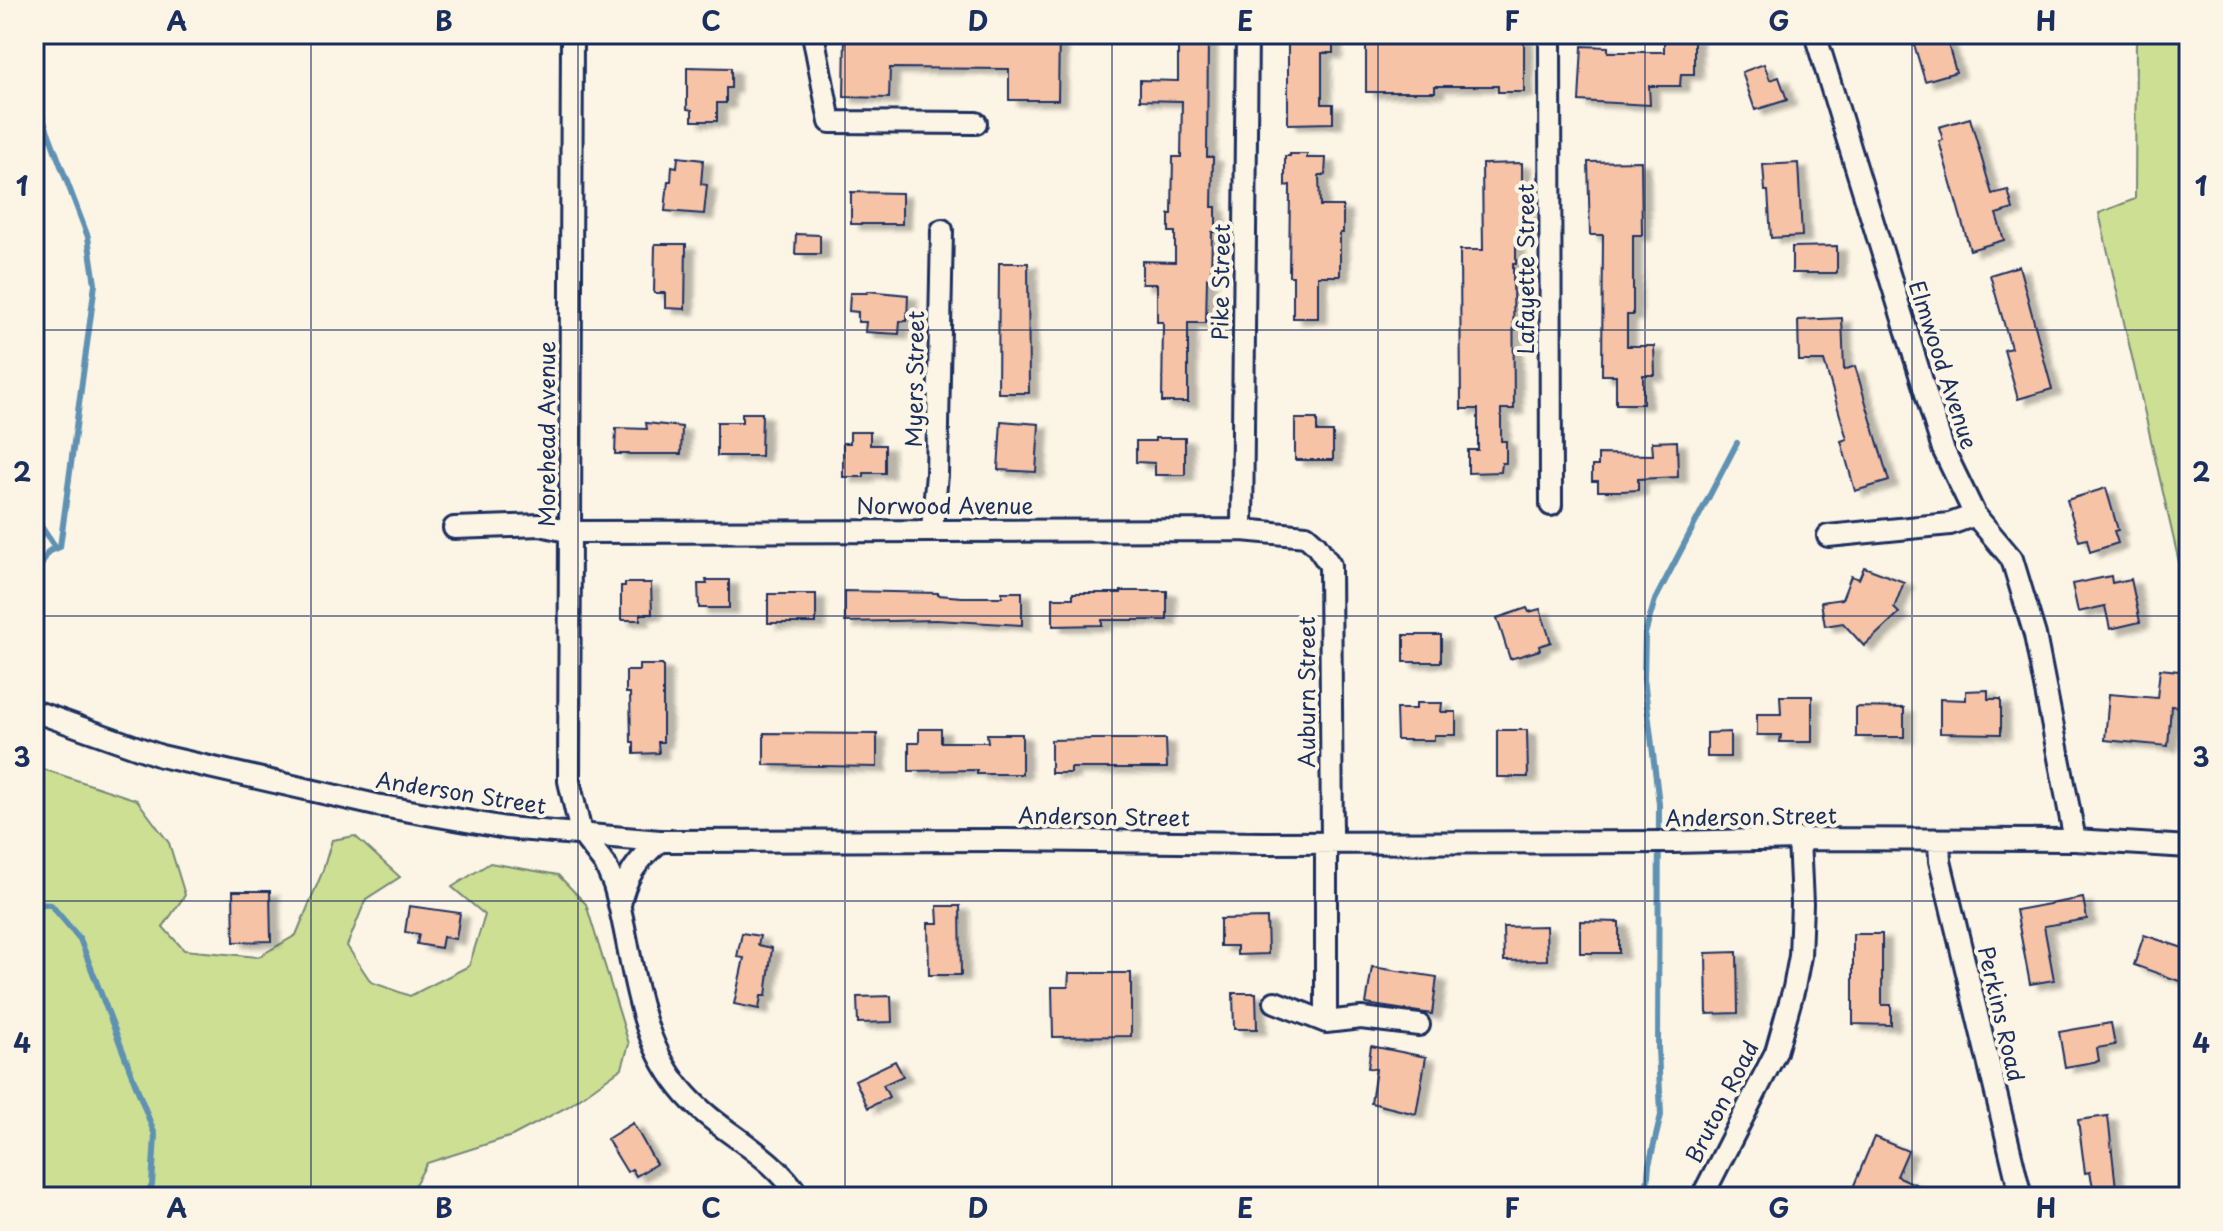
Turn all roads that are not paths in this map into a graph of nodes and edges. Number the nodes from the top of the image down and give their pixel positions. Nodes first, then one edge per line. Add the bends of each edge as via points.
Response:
1 (572, 34) edge
2 (813, 34) edge
3 (1247, 34) edge
4 (1550, 34) edge
5 (1815, 34) edge
6 (976, 123) dead end
7 (942, 230) dead end
8 (1551, 505) dead end
9 (1975, 515) junction
10 (454, 528) dead end
11 (932, 529) junction
12 (1242, 530) junction
13 (571, 532) junction
14 (1828, 536) dead end
15 (1316, 545) joint
16 (34, 711) edge
17 (581, 833) junction
18 (1799, 839) junction
19 (2075, 840) junction
20 (660, 841) junction
21 (1939, 841) junction
22 (1329, 843) junction
23 (2189, 847) edge
24 (620, 905) junction
25 (1275, 1002) dead end
26 (1326, 1022) junction
27 (1419, 1025) dead end
28 (799, 1197) edge
29 (1702, 1197) edge
30 (2021, 1197) edge

1 - 13 street, Morehead Avenue
2 - 6 street via 830,122
3 - 12 street, Pike Street
4 - 8 street, Lafayette Street
5 - 9 street, Elmwood Avenue via 1943,449
7 - 11 street, Myers Street
9 - 14 street via 1950,524
9 - 19 street, Elmwood Avenue via 2012,559 2035,635
10 - 13 street, Norwood Avenue via 541,525
11 - 12 street, Norwood Avenue
11 - 13 street, Norwood Avenue
12 - 15 street, Norwood Avenue via 1306,536
13 - 17 street, Morehead Avenue via 569,781
15 - 22 street, Auburn Street via 1330,565
16 - 17 street, Anderson Street via 161,756 248,777 506,828
17 - 20 street, Anderson Street
17 - 24 street via 605,864
18 - 21 street, Anderson Street
18 - 22 street, Anderson Street
18 - 29 street, Bruton Road via 1802,904 1794,988 1776,1052
19 - 21 street, Anderson Street
19 - 23 street, Anderson Street
20 - 22 street, Anderson Street
20 - 24 street via 630,872
21 - 30 street, Perkins Road
22 - 26 street, Auburn Street
24 - 28 street via 646,1028 667,1068 688,1097 779,1171
25 - 26 street
26 - 27 street via 1361,1018

